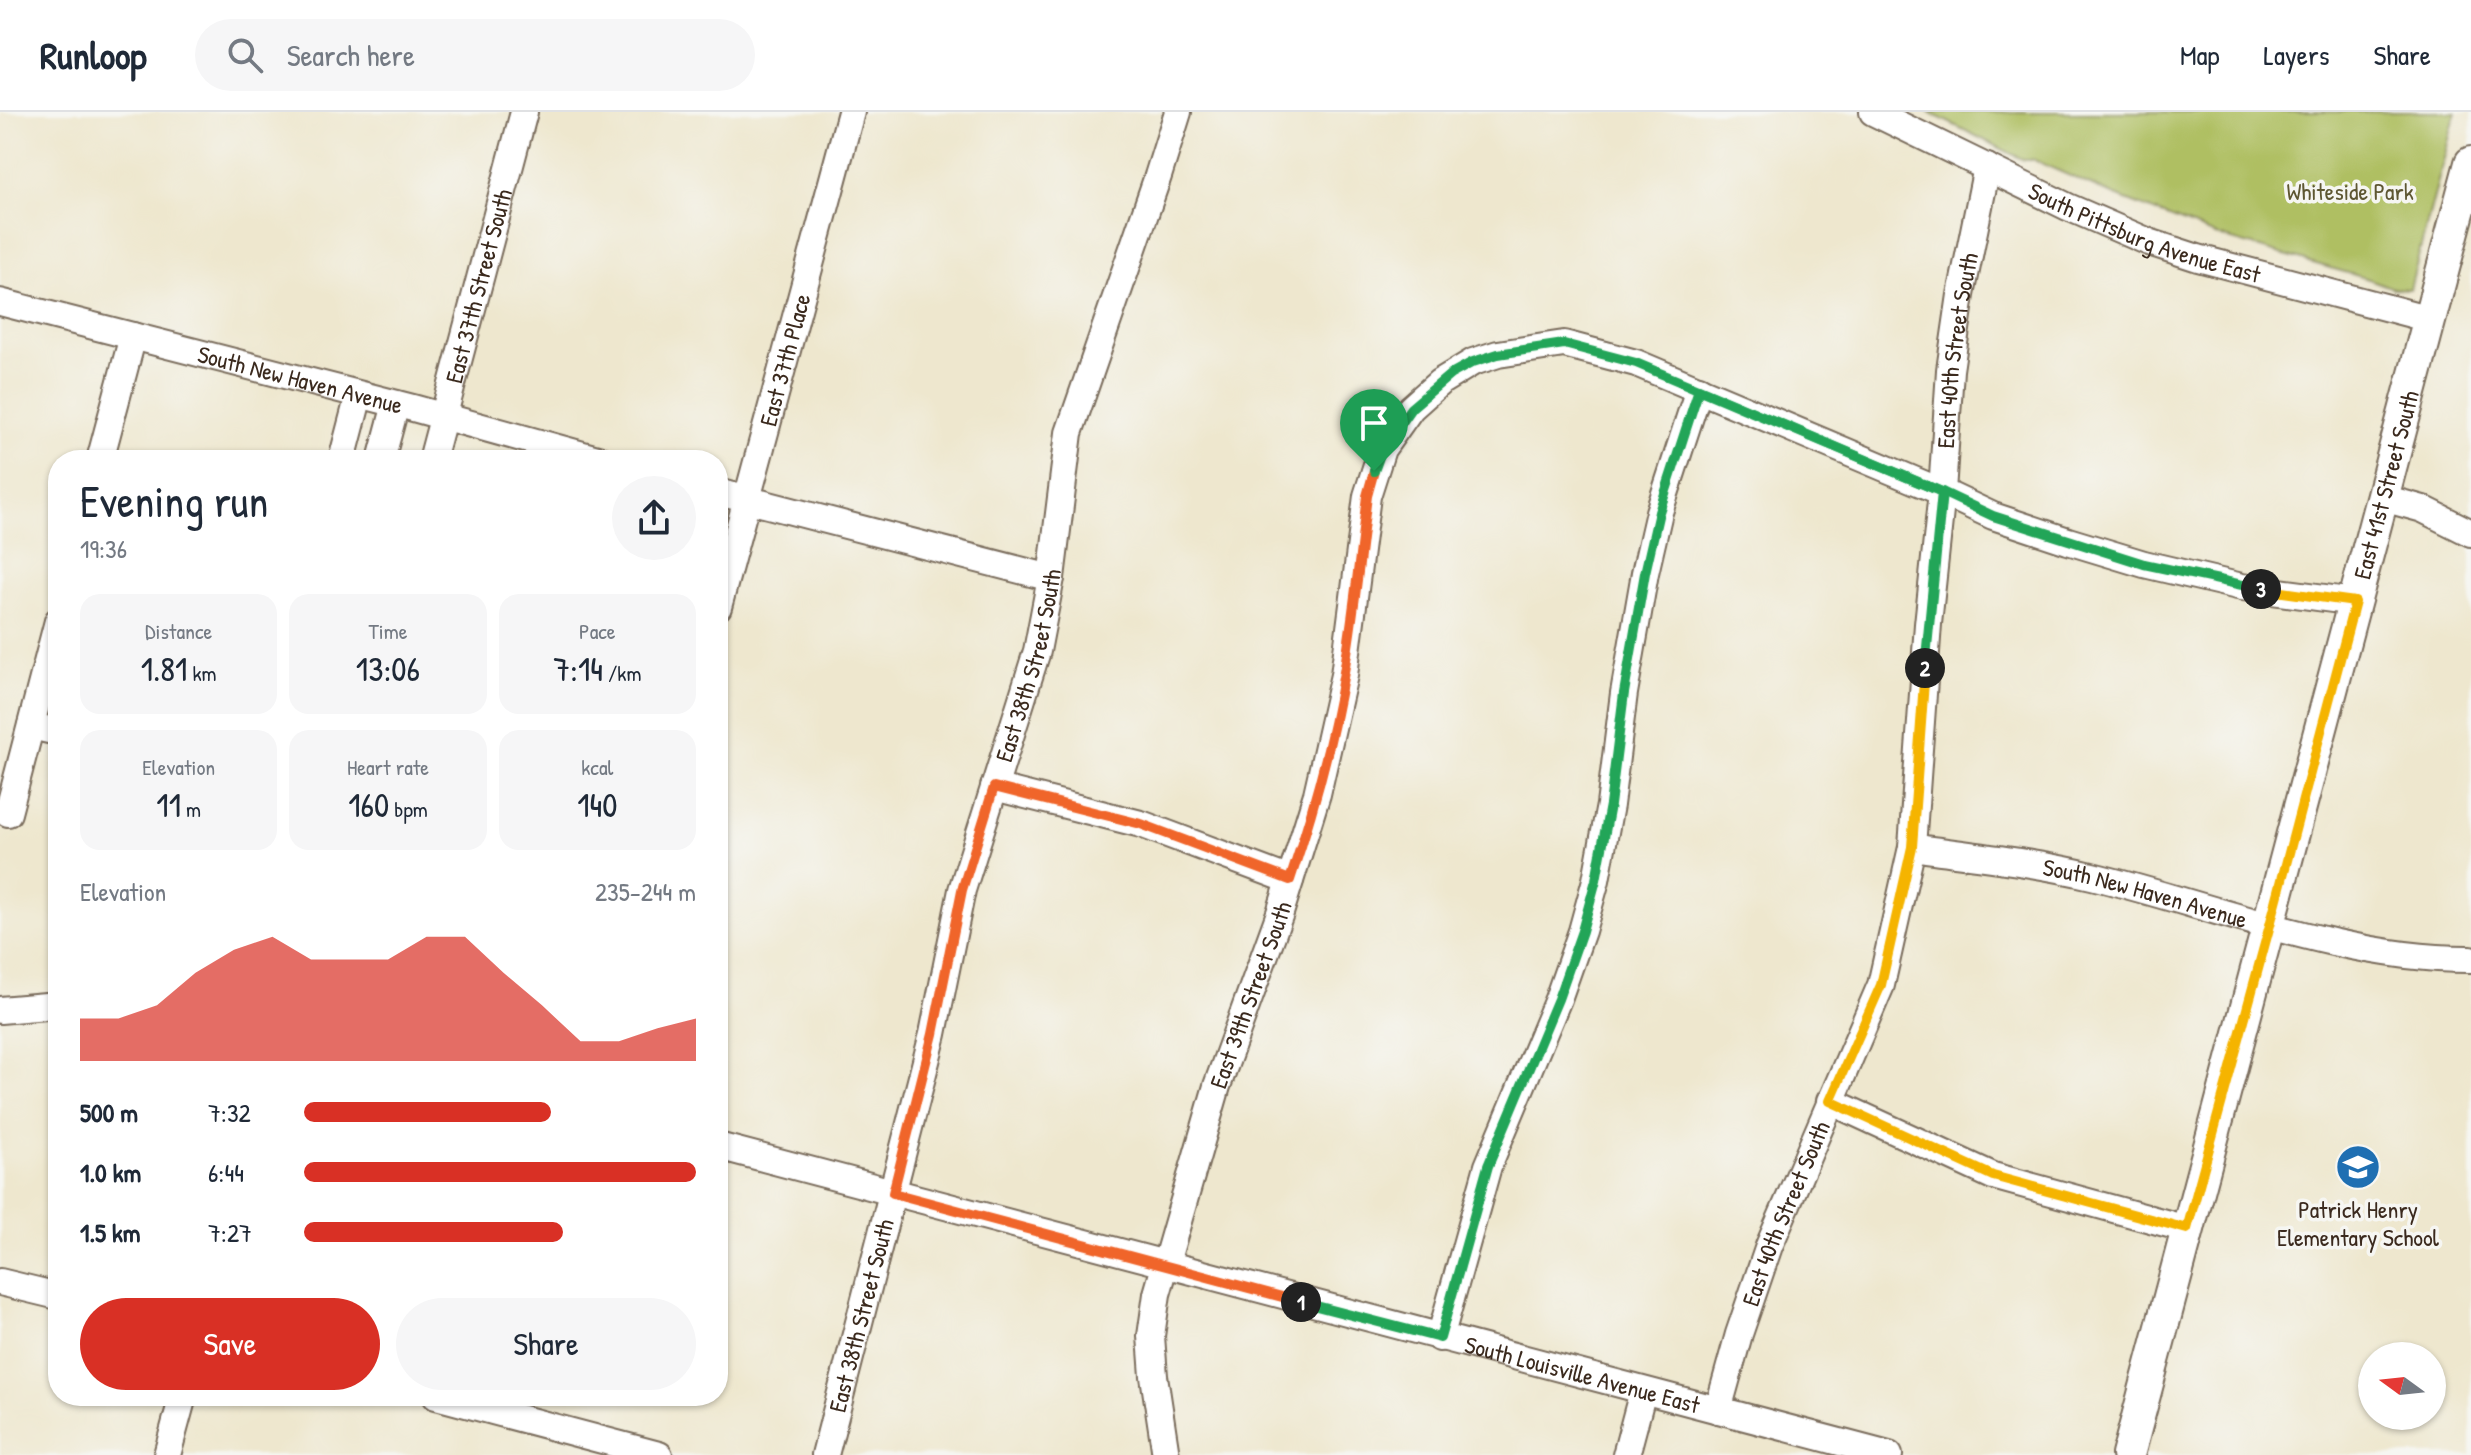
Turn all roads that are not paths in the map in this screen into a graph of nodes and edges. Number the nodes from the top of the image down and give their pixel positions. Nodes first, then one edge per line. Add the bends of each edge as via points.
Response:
1 (851, 112) edge
2 (1178, 112) edge
3 (1873, 112) edge
4 (520, 113) edge
5 (2471, 163) edge
6 (1987, 167) junction
7 (0, 302) edge
8 (2430, 319) junction
9 (133, 336) junction
10 (1699, 389) junction
11 (359, 395) junction
12 (396, 404) junction
13 (443, 417) junction
14 (103, 450) edge
15 (345, 450) edge
16 (384, 450) edge
17 (435, 450) edge
18 (564, 450) edge
19 (1942, 492) junction
20 (728, 495) edge
21 (2383, 498) junction
22 (747, 500) junction
23 (2471, 533) edge
24 (728, 570) edge
25 (1051, 578) junction
26 (2355, 602) junction
27 (48, 660) edge
28 (31, 726) junction
29 (48, 730) edge
30 (994, 787) junction
31 (8, 813) dead end
32 (1912, 847) junction
33 (1290, 880) junction
34 (2270, 925) junction
35 (2471, 959) edge
36 (48, 1006) edge
37 (0, 1010) edge
38 (1830, 1101) junction
39 (728, 1149) edge
40 (893, 1193) junction
41 (2187, 1229) junction
42 (1166, 1266) junction
43 (0, 1282) edge
44 (48, 1294) edge
45 (1440, 1338) junction
46 (1643, 1391) junction
47 (180, 1406) edge
48 (474, 1406) edge
49 (1718, 1410) junction
50 (167, 1455) edge
51 (659, 1455) edge
52 (825, 1455) edge
53 (1166, 1455) edge
54 (1626, 1455) edge
55 (1889, 1455) edge
56 (2128, 1455) edge

1 - 22 street, East 37th Place
2 - 25 street, East 38th Street South via 1069,433
3 - 6 street, South Pittsburg Avenue East
4 - 13 street, East 37th Street South
5 - 8 main road, East 41st Street South
6 - 8 street, South Pittsburg Avenue East via 2149,242
6 - 19 street, East 40th Street South via 1956,327
7 - 9 street, South New Haven Avenue
8 - 21 main road, East 41st Street South
9 - 11 street, South New Haven Avenue
9 - 14 street
10 - 19 street, East 39th Street South
10 - 33 street, East 39th Street South via 1636,363 1564,344 1473,362 1411,408 1382,449 1367,496 1332,733
10 - 45 street via 1645,573 1596,880 1558,999 1488,1166
11 - 12 street, South New Haven Avenue
11 - 15 street
12 - 13 street, South New Haven Avenue
12 - 16 street
13 - 17 street, East 37th Street South
13 - 18 street, South New Haven Avenue
19 - 26 street, East 39th Street South via 1993,516 2144,564 2242,587
19 - 32 street, East 40th Street South
20 - 22 street
21 - 23 street via 2423,509
21 - 26 main road, East 41st Street South
22 - 24 street, East 37th Place
22 - 25 street
25 - 30 street, East 38th Street South via 1035,658
26 - 34 main road, East 41st Street South
27 - 28 street
28 - 29 street
28 - 31 street
30 - 33 street via 1141,824
30 - 40 street, East 38th Street South via 962,890
32 - 34 street, South New Haven Avenue via 2089,876
32 - 38 street, East 40th Street South via 1881,985
33 - 42 street, East 39th Street South via 1217,1086
34 - 35 street, South New Haven Avenue via 2393,953
34 - 41 main road, East 41st Street South
36 - 37 street
38 - 41 street via 1993,1176
38 - 49 street, East 40th Street South via 1766,1253
39 - 40 street, South Louisville Avenue East
40 - 42 street, South Louisville Avenue East
40 - 52 street, East 38th Street South
41 - 56 main road, East 41st Street South
42 - 45 street, South Louisville Avenue East
42 - 53 street, East 39th Street South via 1151,1336
43 - 44 street
45 - 46 street, South Louisville Avenue East
46 - 49 street, South Louisville Avenue East
46 - 54 street
47 - 50 street
48 - 51 street
49 - 55 street, South Louisville Avenue East

